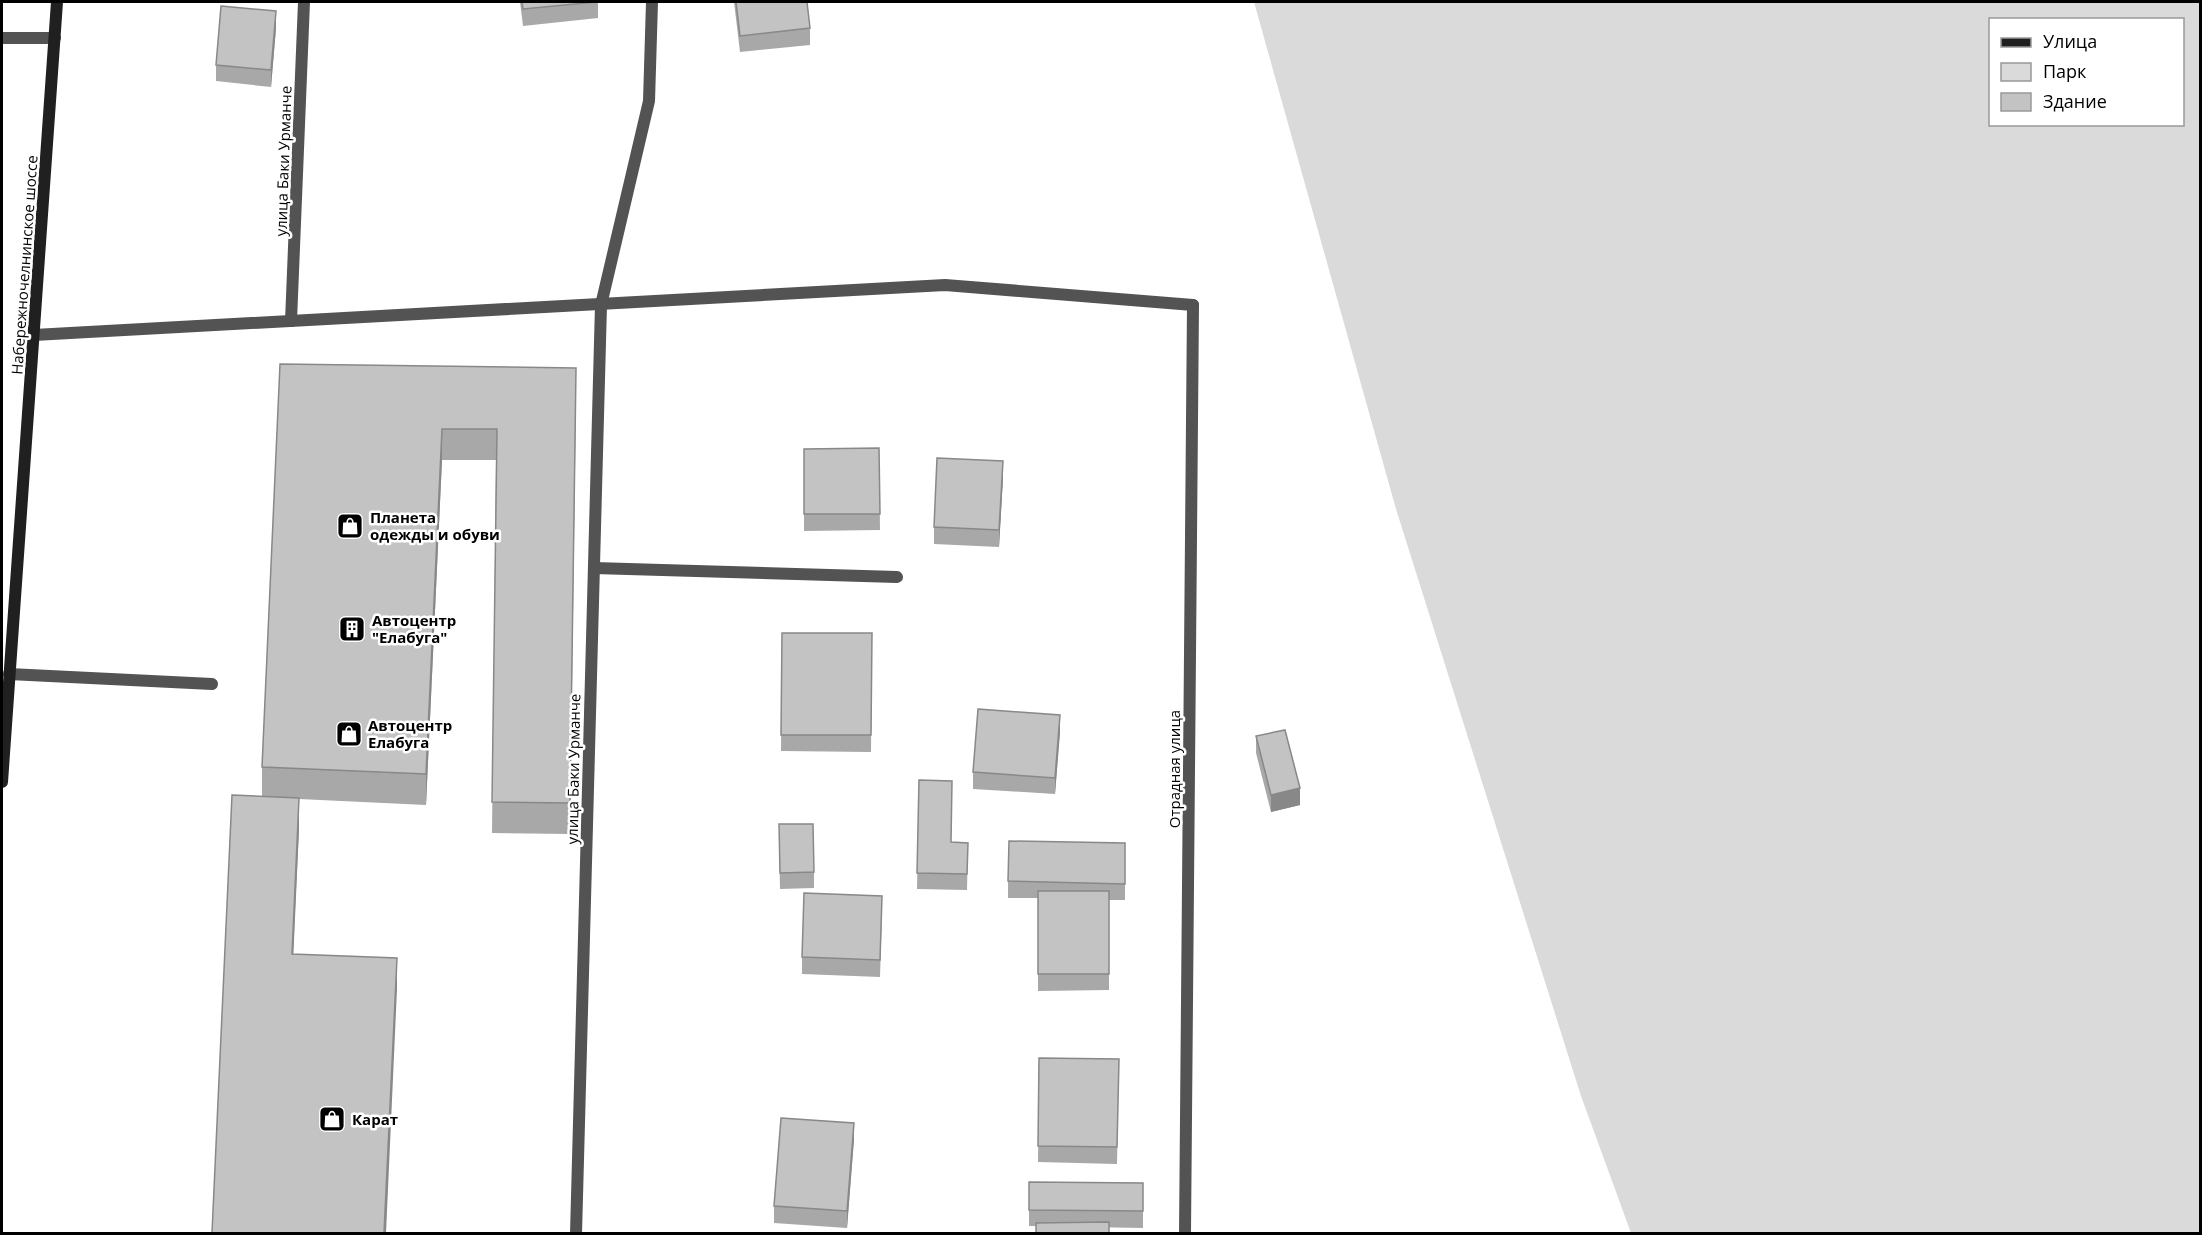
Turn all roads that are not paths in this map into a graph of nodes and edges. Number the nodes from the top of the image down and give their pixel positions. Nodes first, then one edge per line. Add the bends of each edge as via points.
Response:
1 (57, 2) edge
2 (304, 2) edge
3 (652, 2) edge
4 (2, 38) edge
5 (55, 38) junction
6 (601, 305) junction
7 (291, 321) junction
8 (34, 335) junction
9 (594, 568) junction
10 (897, 577) dead end
11 (9, 674) junction
12 (213, 684) dead end
13 (2, 782) edge
14 (576, 1233) edge
15 (1185, 1233) edge

1 - 5 main road, Набережночелнинское шоссе
2 - 7 street, улица Баки Урманче
3 - 6 street, улица Баки Урманче via 649,101
4 - 5 street
5 - 8 main road, Набережночелнинское шоссе
6 - 7 street
6 - 9 street, улица Баки Урманче
6 - 15 street, Отрадная улица via 945,285 1193,305
7 - 8 street
8 - 11 main road, Набережночелнинское шоссе
9 - 10 street
9 - 14 street, улица Баки Урманче
11 - 12 street
11 - 13 main road, Набережночелнинское шоссе

